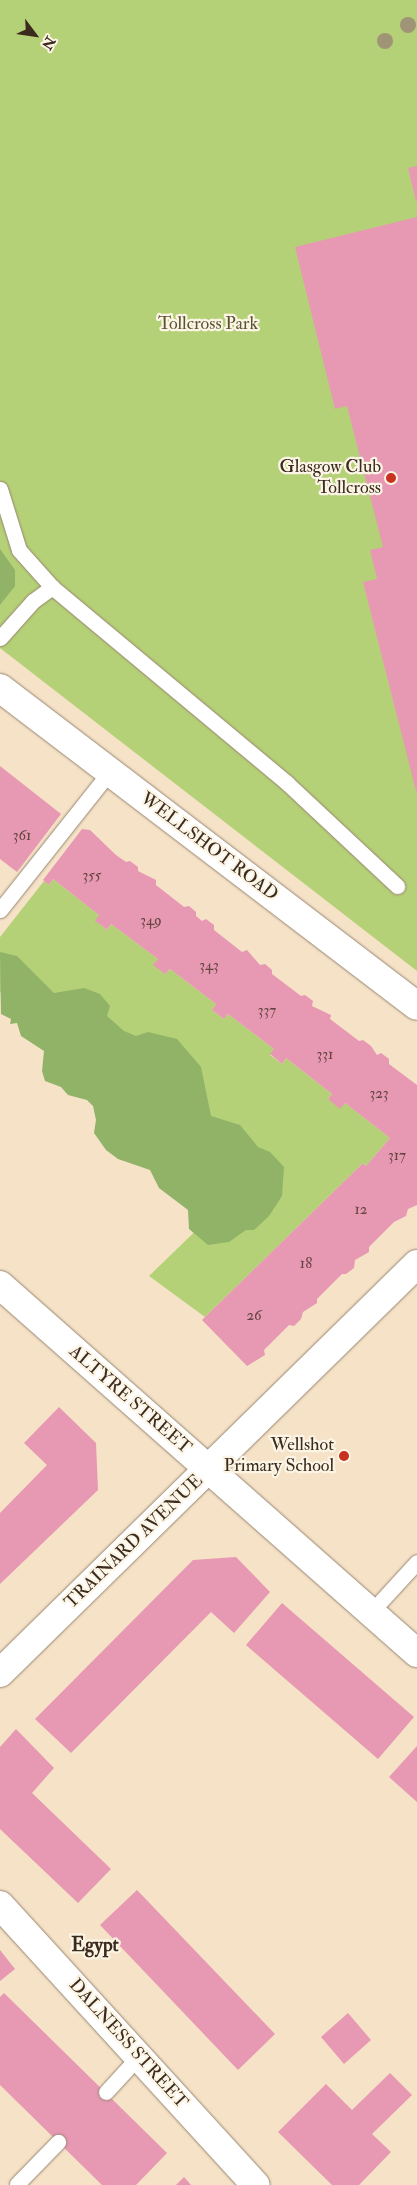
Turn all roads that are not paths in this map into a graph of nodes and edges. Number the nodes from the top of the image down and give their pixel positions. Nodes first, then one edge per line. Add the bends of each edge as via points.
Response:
1 (0, 489) edge
2 (52, 587) junction
3 (0, 638) edge
4 (0, 688) edge
5 (110, 772) junction
6 (397, 886) dead end
7 (0, 910) edge
8 (417, 1006) edge
9 (417, 1264) edge
10 (0, 1285) edge
11 (208, 1469) junction
12 (417, 1562) edge
13 (371, 1612) junction
14 (417, 1653) edge
15 (0, 1673) edge
16 (0, 1905) edge
17 (139, 2056) junction
18 (106, 2092) dead end
19 (58, 2142) dead end
20 (17, 2184) dead end
21 (256, 2185) edge

1 - 2 lane via 19,550
2 - 3 lane via 33,601
2 - 6 lane via 280,777
4 - 5 street, WELLSHOT ROAD
5 - 7 lane
5 - 8 street, WELLSHOT ROAD
9 - 11 street, TRAINARD AVENUE
10 - 11 street, ALTYRE STREET
11 - 13 street, ALTYRE STREET
11 - 15 street, TRAINARD AVENUE
12 - 13 lane
13 - 14 street, ALTYRE STREET
16 - 17 street, DALNESS STREET
17 - 18 lane
17 - 21 street, DALNESS STREET
19 - 20 lane

